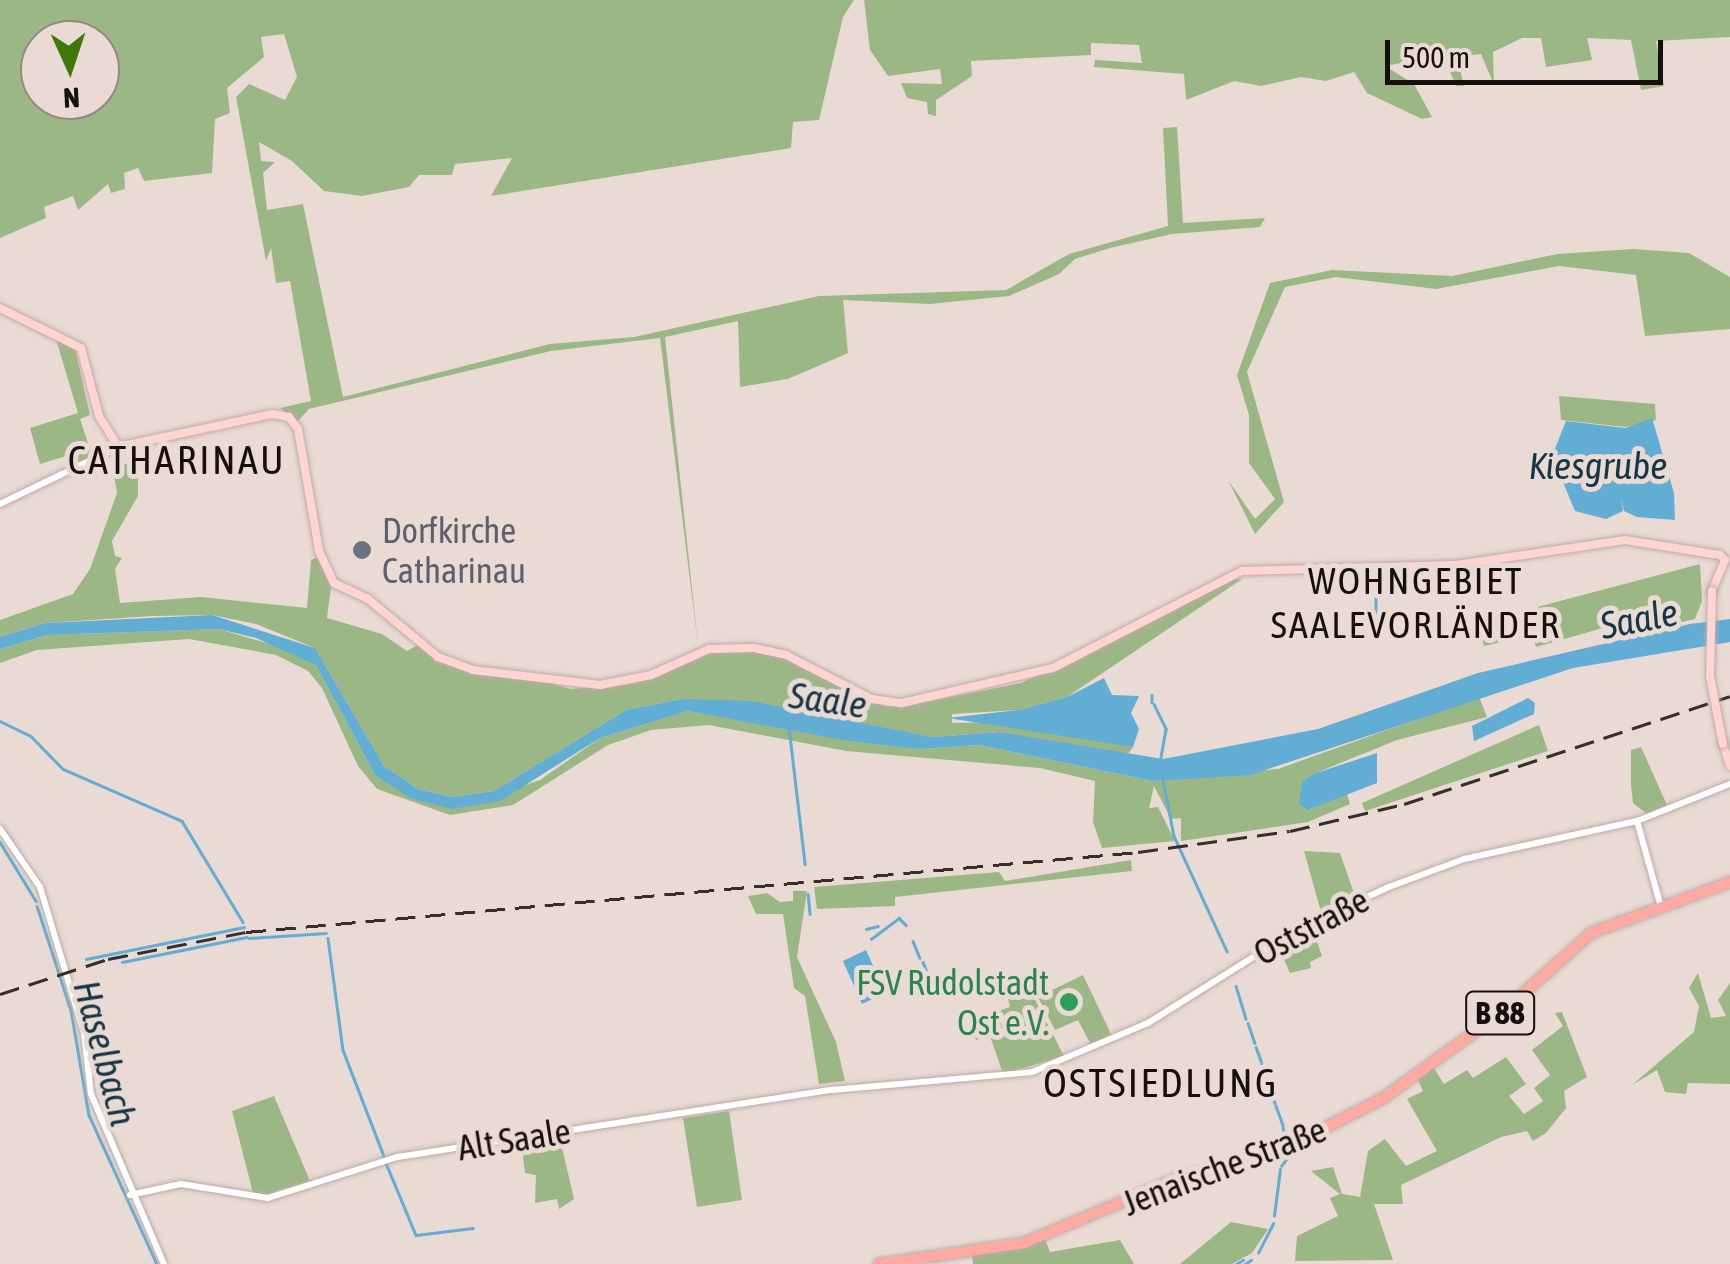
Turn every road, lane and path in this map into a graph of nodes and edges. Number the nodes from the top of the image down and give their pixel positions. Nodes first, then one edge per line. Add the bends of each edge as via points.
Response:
1 (0, 308) edge
2 (118, 447) junction
3 (0, 504) edge
4 (1728, 558) edge
5 (1728, 761) edge
6 (1730, 784) edge
7 (1637, 821) junction
8 (0, 829) edge
9 (1730, 882) edge
10 (1661, 908) junction
11 (904, 1082) joint
12 (130, 1196) junction
13 (164, 1264) edge
14 (879, 1264) edge

1 - 2 main road via 81,348 99,416
2 - 3 street
2 - 4 main road via 278,413 296,423 318,544 332,580 368,599 438,657 473,670 587,686 640,678 709,648 754,648 786,655 872,699 902,703 1053,668 1247,570 1463,564 1604,540
4 - 5 main road, bridge via 1712,591 1710,676
6 - 7 street, Oststraße
7 - 10 street
7 - 11 street, Oststraße via 1464,859 1350,903 1148,1023 1056,1065 987,1080
8 - 12 street via 40,887 84,1033 92,1094
9 - 10 main road, Jenaische Straße / B 88
10 - 14 main road, Jenaische Straße / B 88 via 1591,932 1494,1018 1354,1115 1254,1162 1176,1179 1052,1234
11 - 12 street, Alt Saale via 382,1160 274,1197 181,1184
12 - 13 street

